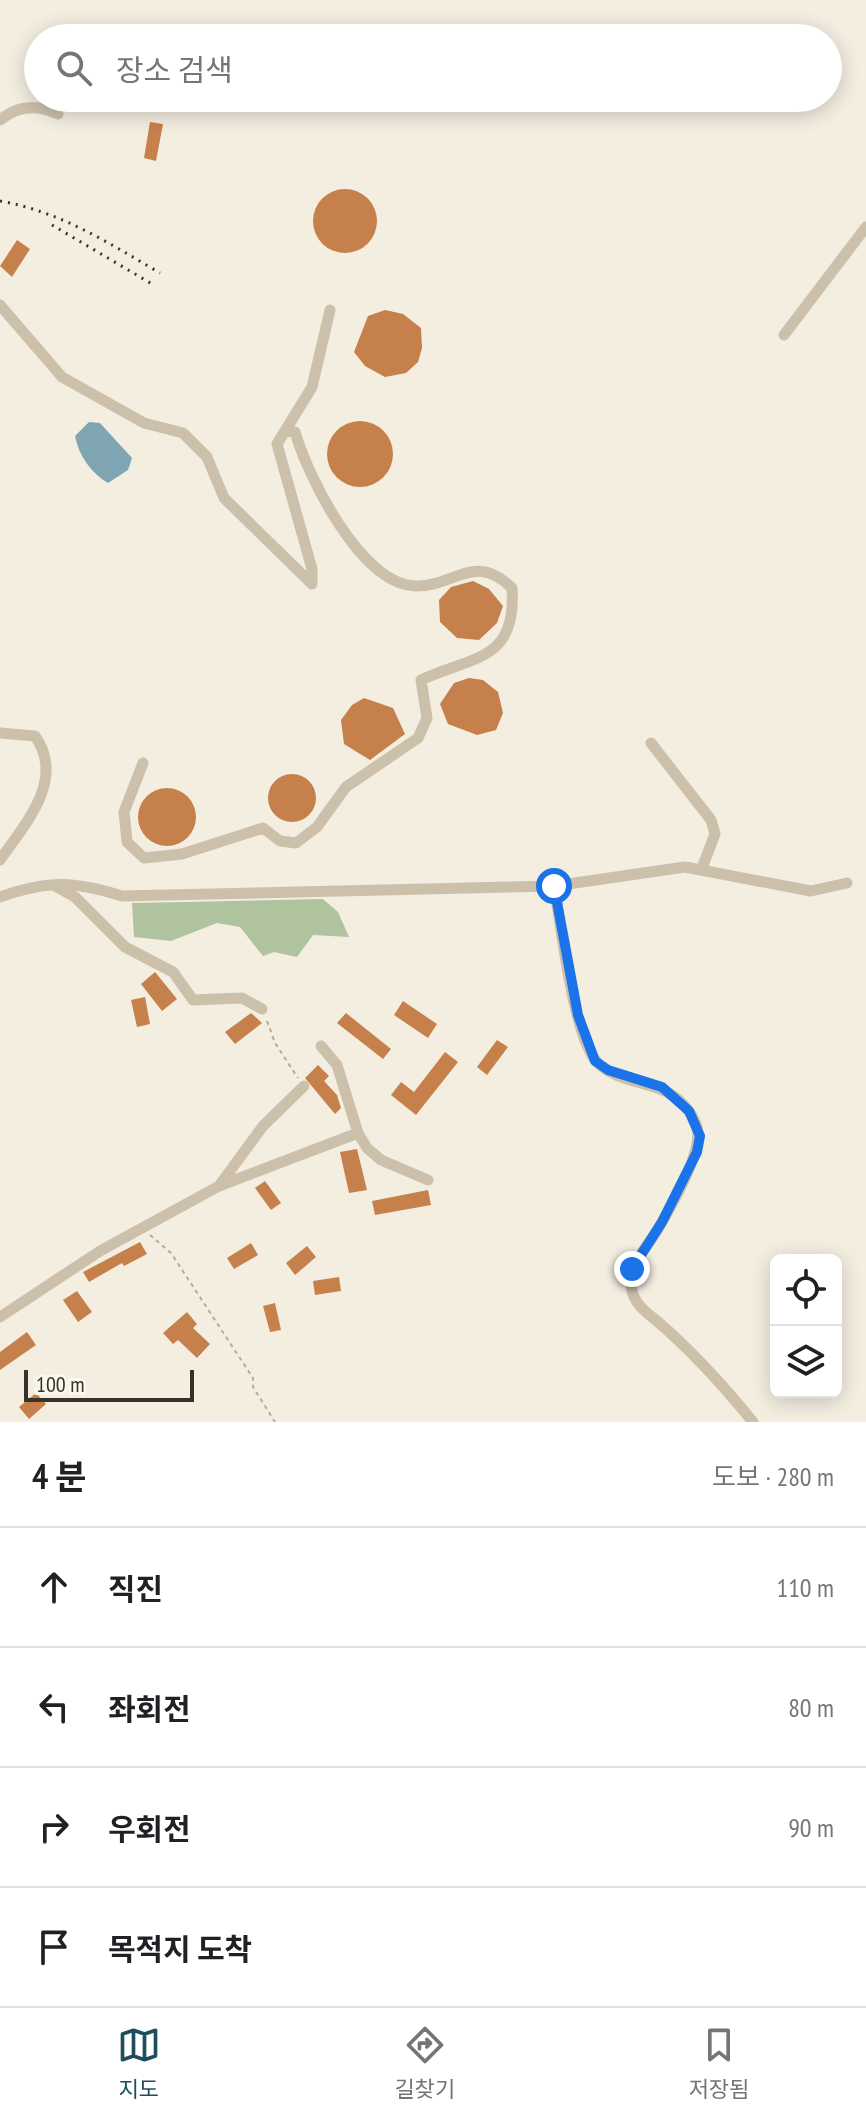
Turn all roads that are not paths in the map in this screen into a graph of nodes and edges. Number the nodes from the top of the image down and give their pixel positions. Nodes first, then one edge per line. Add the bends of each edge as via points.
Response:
1 (24, 107) edge
2 (54, 112) edge
3 (58, 114) dead end
4 (0, 120) edge
5 (866, 227) edge
6 (0, 305) edge
7 (330, 310) dead end
8 (784, 335) dead end
9 (285, 431) junction
10 (0, 733) edge
11 (651, 743) dead end
12 (143, 763) dead end
13 (0, 860) edge
14 (702, 868) junction
15 (847, 883) dead end
16 (51, 884) junction
17 (554, 886) junction
18 (0, 897) edge
19 (262, 1009) road end
20 (321, 1046) dead end
21 (304, 1086) road end
22 (358, 1133) junction
23 (428, 1180) dead end
24 (219, 1186) junction
25 (0, 1317) edge
26 (753, 1422) edge

1 - 4 street
2 - 3 street
5 - 8 street
6 - 9 street via 62,377 144,423 183,433 207,457 224,498 312,584 277,444
7 - 9 street via 312,387
9 - 12 street via 295,432 302,457 351,544 391,579 416,586 475,570 500,576 512,588 513,611 506,630 494,650 474,662 421,680 427,718 418,738 346,787 317,827 296,843 280,841 263,828 182,854 144,858 127,842 124,812
10 - 13 street via 35,736 46,763 41,801
11 - 14 street via 711,820 715,834
14 - 15 street via 811,891
14 - 17 street
16 - 17 street via 83,884 122,896
16 - 18 street
16 - 19 street via 75,897 125,947 173,972 193,1000 242,998
17 - 26 street via 578,1015 595,1061 662,1087 689,1111 700,1136 662,1222 632,1269 633,1294 693,1350
20 - 22 street via 345,1082
21 - 24 street via 263,1126
22 - 23 street via 381,1160
22 - 24 street
24 - 25 street via 141,1227

